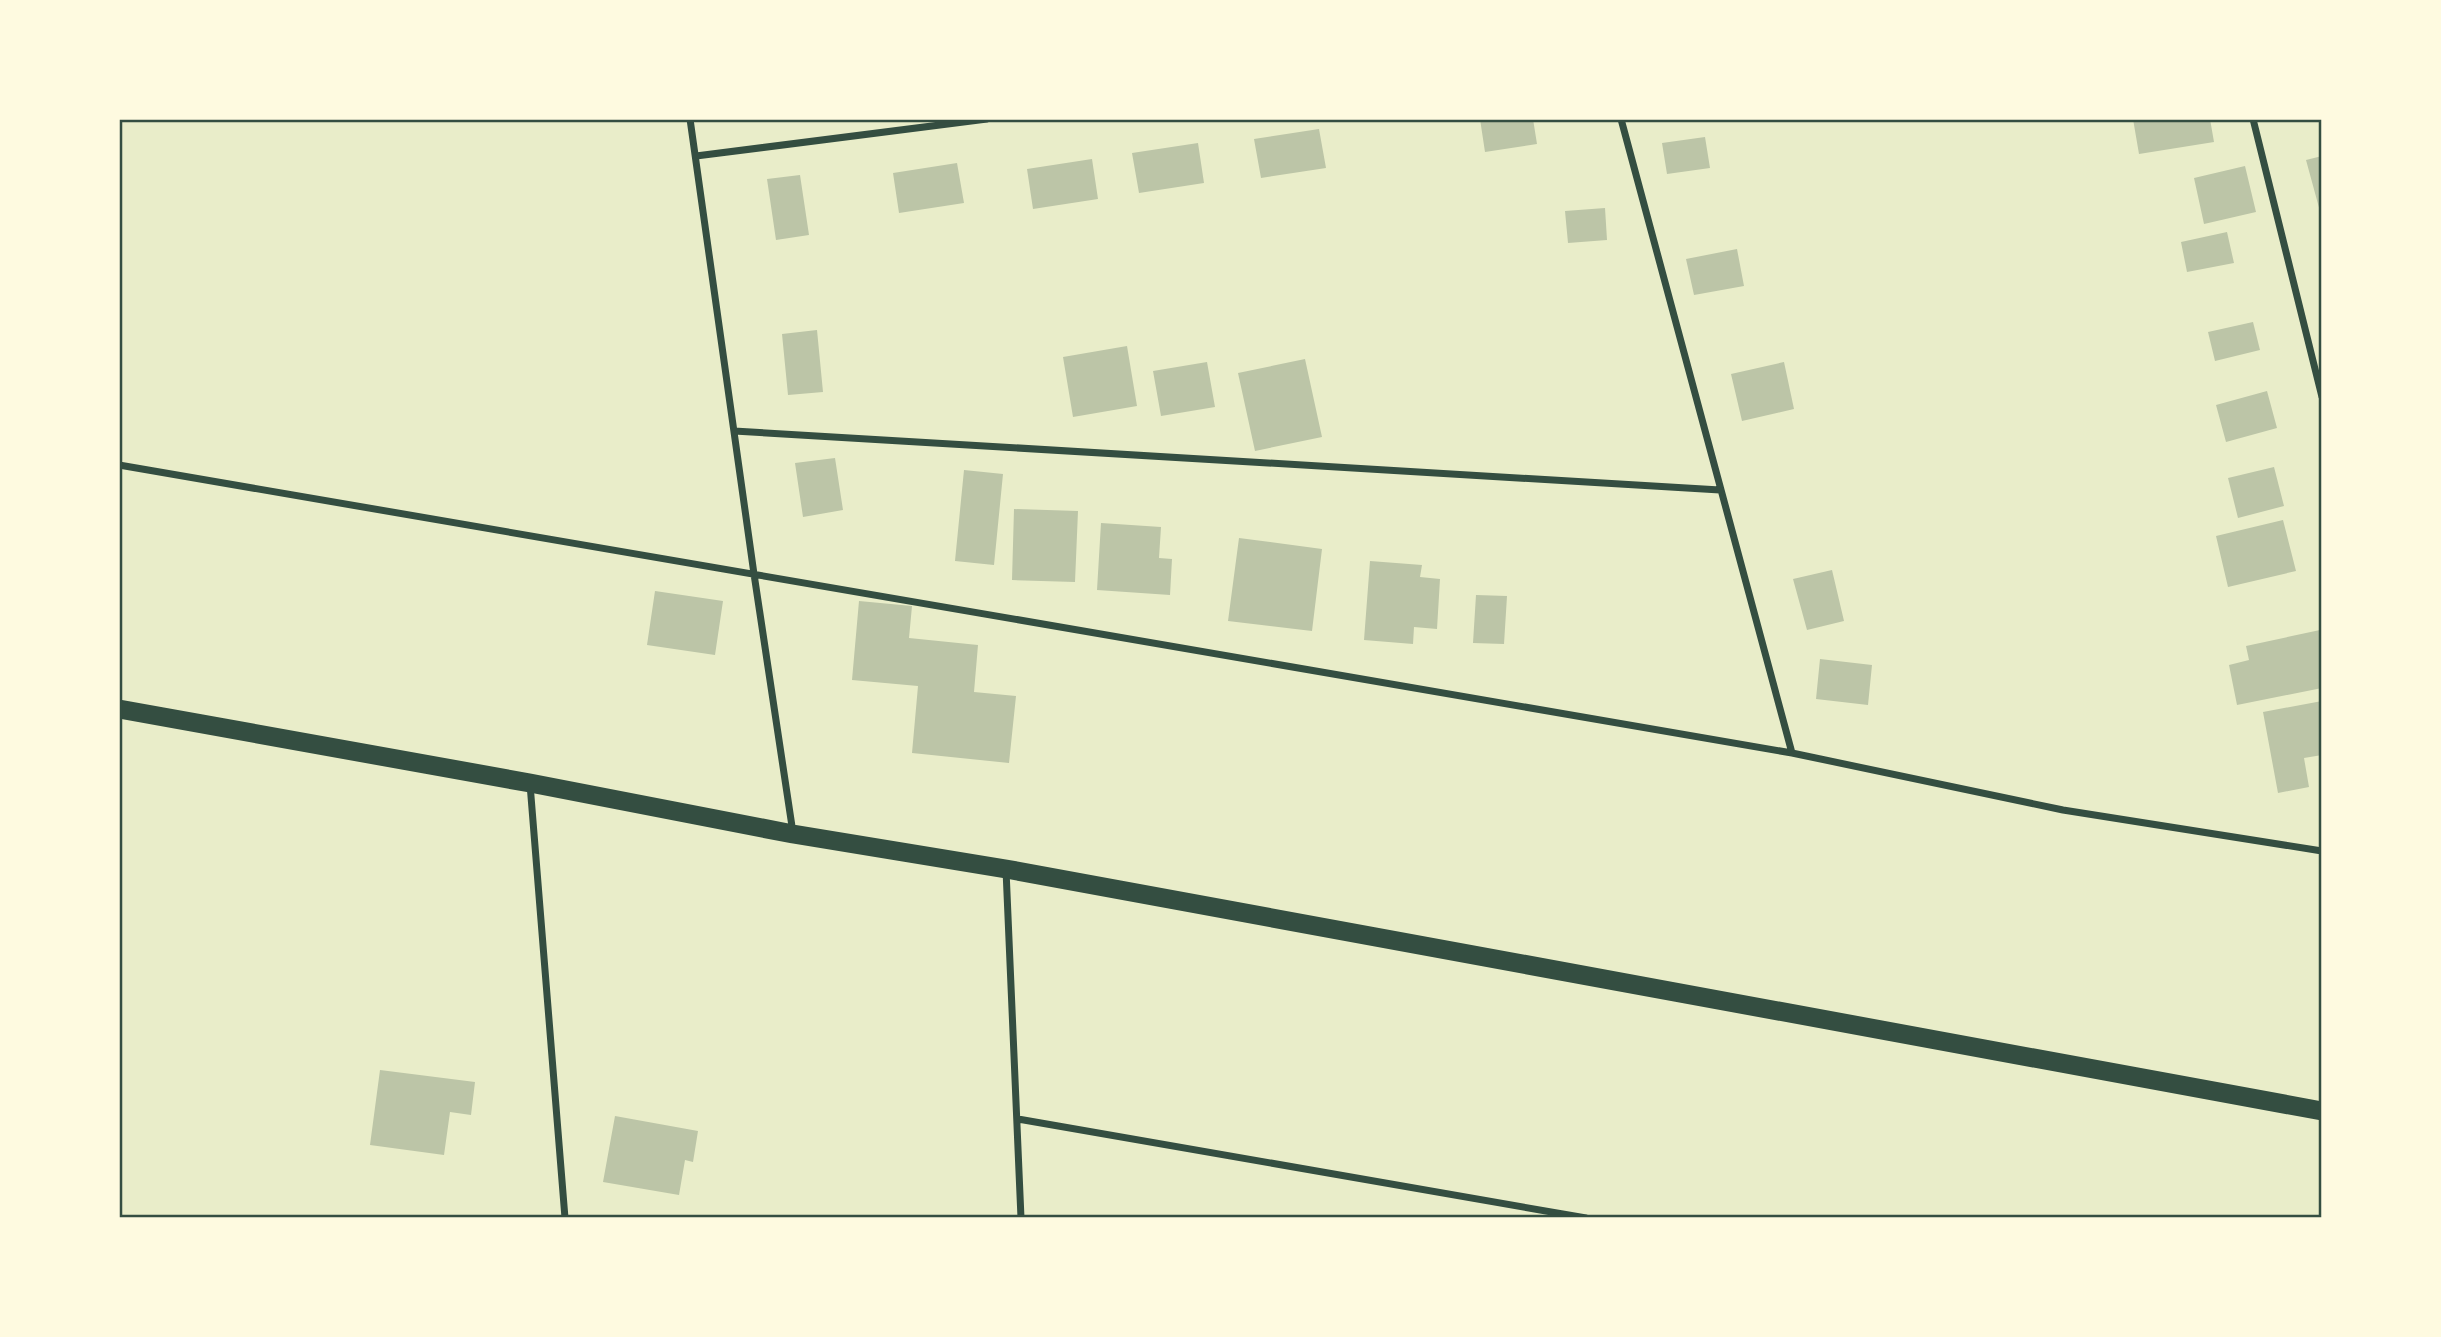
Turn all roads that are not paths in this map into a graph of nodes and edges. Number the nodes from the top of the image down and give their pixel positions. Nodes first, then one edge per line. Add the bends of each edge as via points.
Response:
1 (690, 119) edge
2 (987, 119) edge
3 (1621, 119) edge
4 (2253, 119) edge
5 (696, 156) junction
6 (2322, 397) edge
7 (734, 431) junction
8 (119, 465) edge
9 (1720, 490) junction
10 (754, 574) junction
11 (119, 709) edge
12 (1792, 753) junction
13 (530, 783) junction
14 (793, 834) junction
15 (2322, 851) edge
16 (1006, 869) junction
17 (2322, 1111) edge
18 (1018, 1119) junction
19 (565, 1218) edge
20 (1021, 1218) edge
21 (1586, 1218) edge

1 - 5 street
2 - 5 street
3 - 9 street
4 - 6 street
5 - 7 street
7 - 9 street
7 - 10 street
8 - 10 street
9 - 12 street
10 - 12 street
10 - 14 street
11 - 13 highway
12 - 15 street via 2063,810
13 - 14 highway
13 - 19 street
14 - 16 highway
16 - 17 highway
16 - 18 street
18 - 20 street
18 - 21 street

